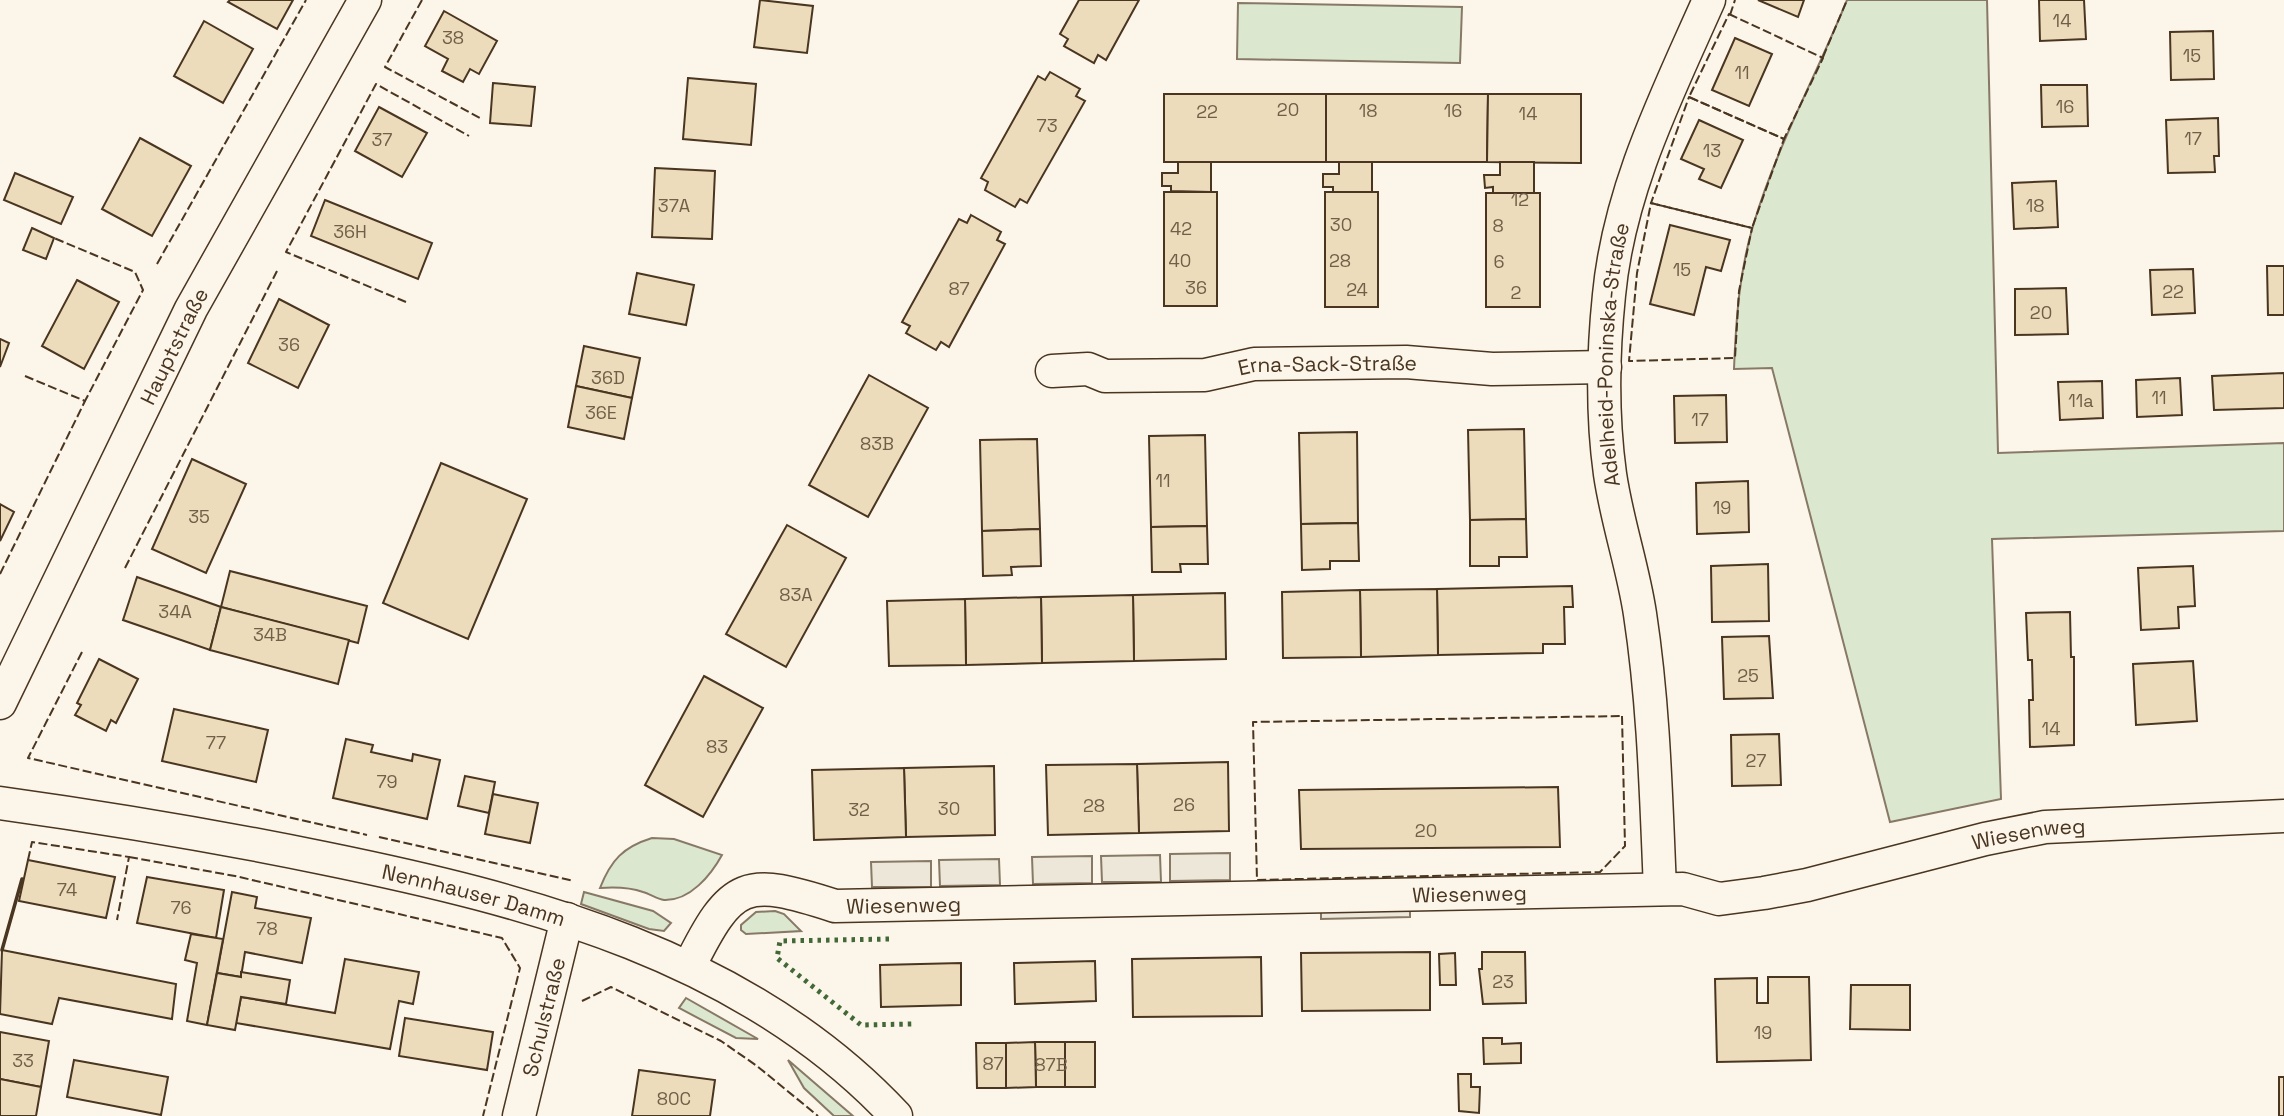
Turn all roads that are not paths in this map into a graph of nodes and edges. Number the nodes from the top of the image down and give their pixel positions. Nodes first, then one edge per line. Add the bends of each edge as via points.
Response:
1 (366, 0) edge
2 (1709, 0) edge
3 (1605, 367) junction
4 (1052, 371) dead end
5 (0, 703) edge
6 (0, 803) edge
7 (2280, 807) edge
8 (1660, 889) junction
9 (567, 919) junction
10 (689, 967) junction
11 (519, 1116) edge
12 (896, 1116) edge

1 - 5 street, Hauptstraße via 191,309
2 - 3 street, Adelheid-Poninska-Straße via 1643,152 1624,211 1609,293
3 - 4 street, Erna-Sack-Straße via 1492,369 1406,362 1254,364 1205,374 1105,376 1088,369
3 - 8 street, Adelheid-Poninska-Straße via 1611,478 1636,592 1650,690
6 - 9 street, Nennhauser Damm via 234,840 442,883
7 - 8 street, Wiesenweg via 2045,827 1807,885 1719,899 1683,889
8 - 10 street, Wiesenweg via 835,906 766,888 729,901
9 - 10 street, Nennhauser Damm
9 - 11 street, Schulstraße
10 - 12 street, Nennhauser Damm via 794,1028

